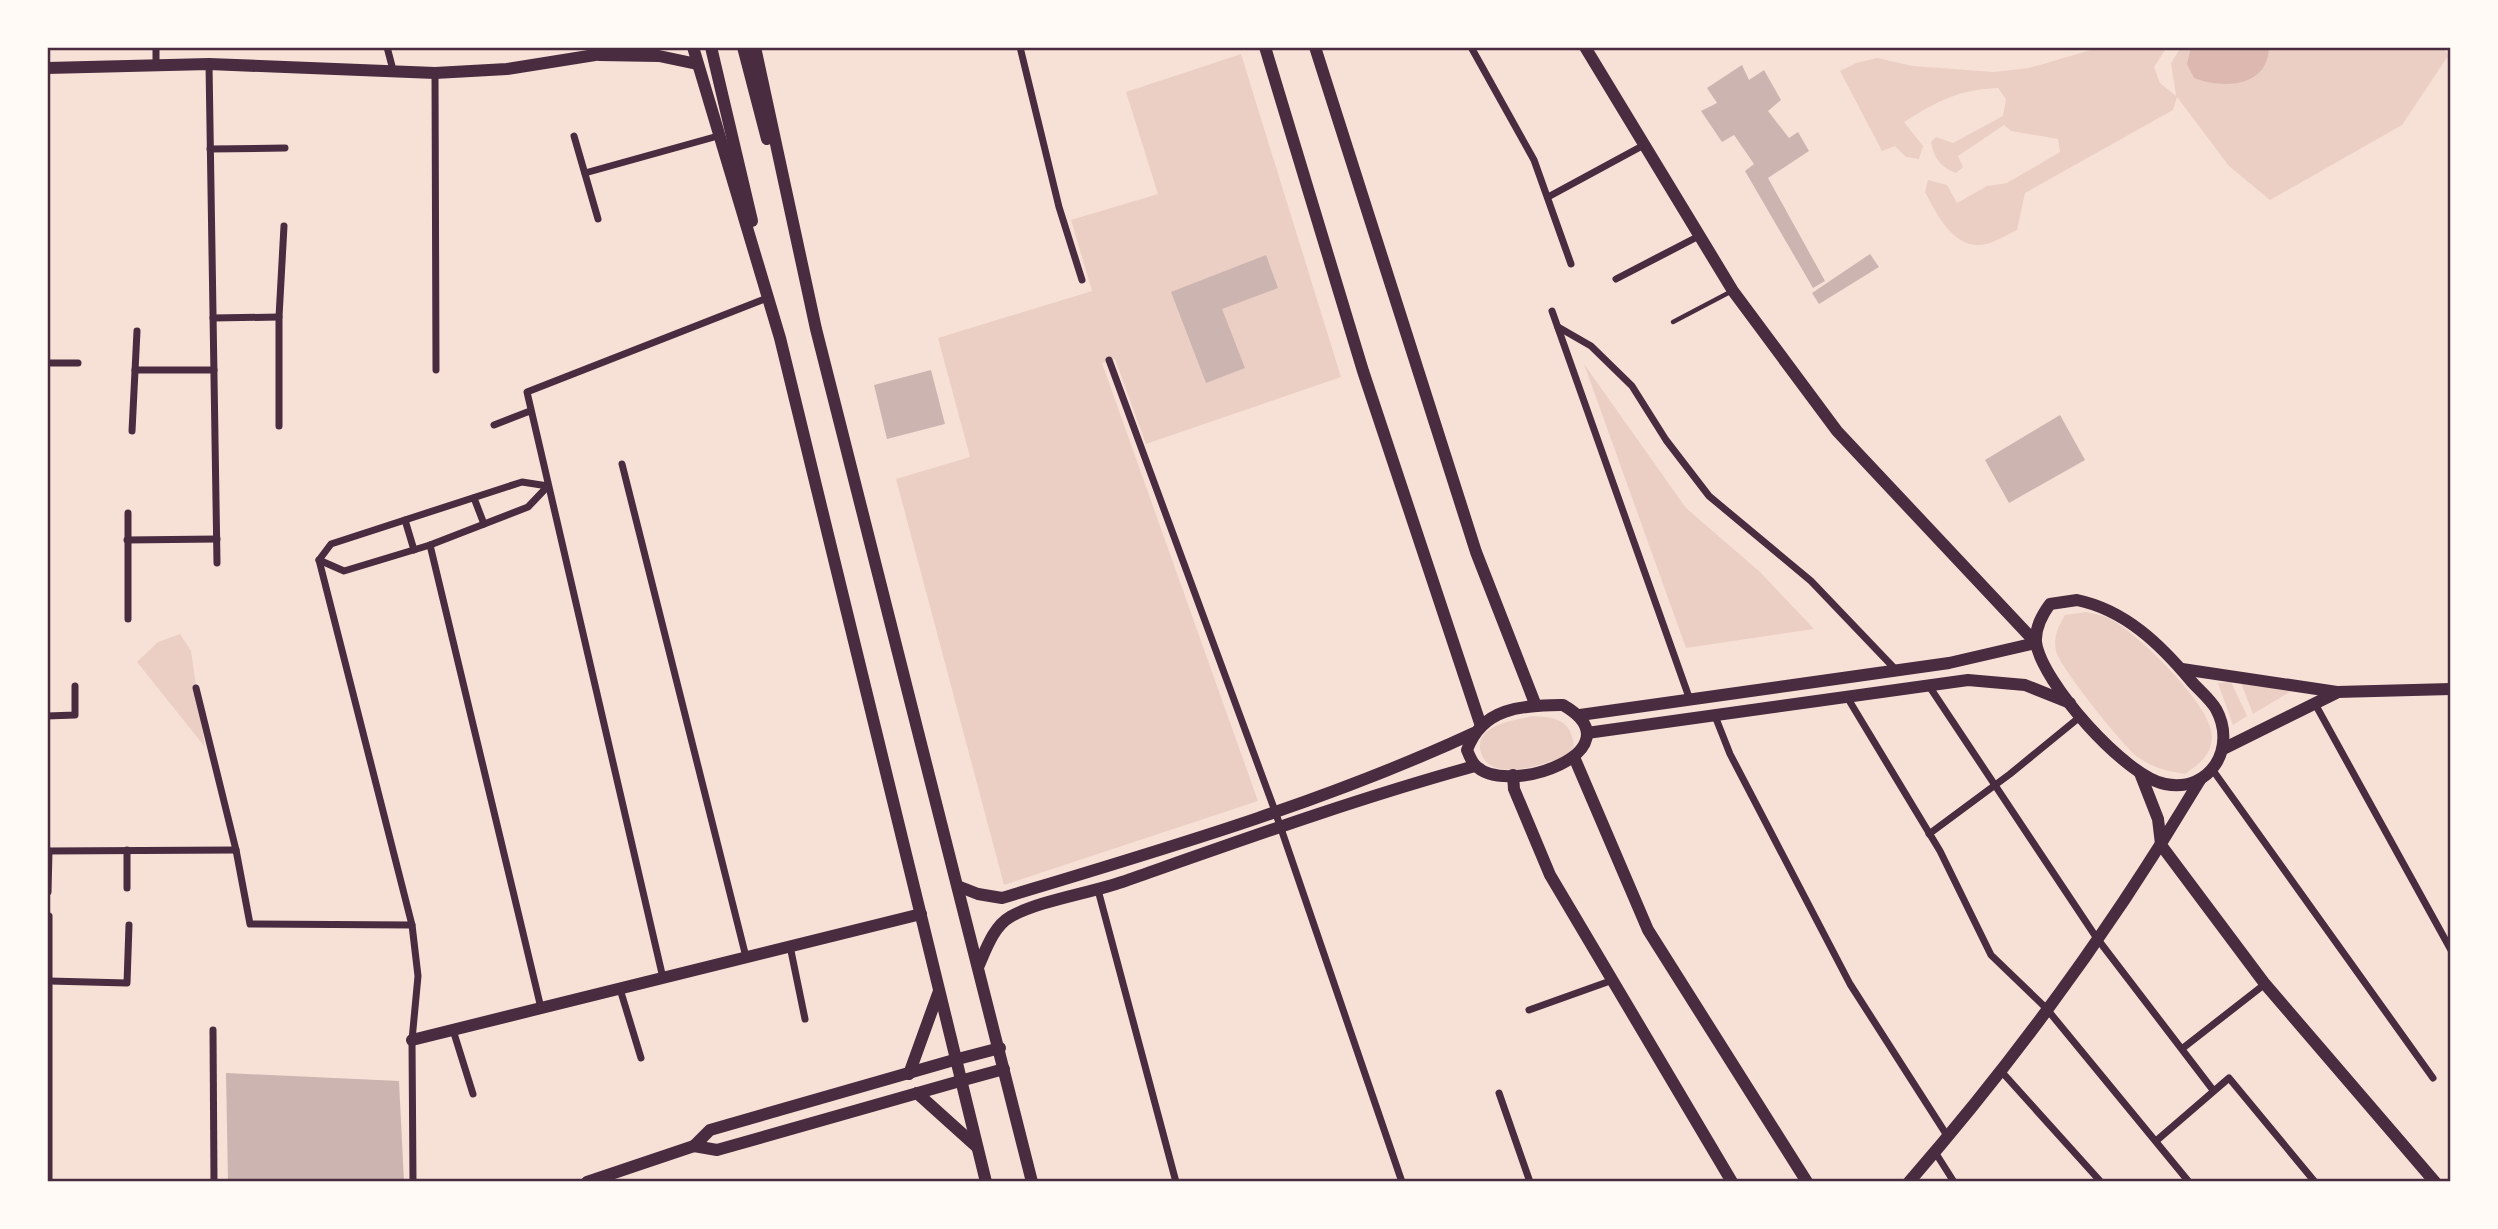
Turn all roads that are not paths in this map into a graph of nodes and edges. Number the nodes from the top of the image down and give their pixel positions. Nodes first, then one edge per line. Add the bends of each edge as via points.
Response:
1 (156, 47) edge
2 (387, 47) edge
3 (613, 47) edge
4 (693, 47) edge
5 (711, 47) edge
6 (743, 47) edge
7 (755, 47) edge
8 (1020, 47) edge
9 (1265, 47) edge
10 (1276, 47) edge
11 (1315, 47) edge
12 (1471, 47) edge
13 (1586, 47) edge
14 (595, 55) junction
15 (1268, 62) junction
16 (209, 64) junction
17 (697, 64) junction
18 (156, 66) junction
19 (47, 68) edge
20 (393, 70) junction
21 (435, 73) junction
22 (575, 136) dead end
23 (718, 136) junction
24 (1644, 145) junction
25 (285, 148) dead end
26 (210, 149) junction
27 (585, 173) junction
28 (1548, 197) junction
29 (598, 219) dead end
30 (284, 226) dead end
31 (1699, 236) junction
32 (1570, 264) dead end
33 (1616, 279) dead end
34 (1082, 280) dead end
35 (1733, 291) junction
36 (767, 298) junction
37 (1552, 311) dead end
38 (279, 317) junction
39 (213, 318) junction
40 (1673, 322) dead end
41 (1558, 327) junction
42 (816, 329) junction
43 (137, 331) dead end
44 (780, 338) junction
45 (1109, 360) dead end
46 (47, 363) edge
47 (78, 363) dead end
48 (135, 370) junction
49 (214, 370) junction
50 (436, 370) dead end
51 (530, 411) junction
52 (494, 425) dead end
53 (279, 426) dead end
54 (132, 431) dead end
55 (622, 464) dead end
56 (548, 486) junction
57 (474, 498) junction
58 (128, 513) dead end
59 (405, 520) junction
60 (484, 524) junction
61 (217, 539) junction
62 (127, 540) junction
63 (430, 545) junction
64 (415, 550) junction
65 (319, 560) junction
66 (217, 563) dead end
67 (128, 619) dead end
68 (2036, 643) junction
69 (2182, 670) junction
70 (1897, 671) junction
71 (75, 686) dead end
72 (1929, 686) junction
73 (196, 688) dead end
74 (2451, 689) edge
75 (2337, 692) junction
76 (1847, 697) junction
77 (1690, 701) junction
78 (2314, 702) junction
79 (2071, 703) junction
80 (1536, 706) junction
81 (1580, 715) junction
82 (2082, 715) junction
83 (47, 716) edge
84 (1715, 716) junction
85 (1477, 729) junction
86 (1587, 733) junction
87 (2225, 748) junction
88 (1574, 757) junction
89 (1475, 766) junction
90 (2211, 769) junction
91 (2140, 773) junction
92 (1513, 775) junction
93 (2200, 780) junction
94 (1994, 786) junction
95 (1275, 811) junction
96 (1280, 826) junction
97 (1929, 834) junction
98 (2161, 845) junction
99 (127, 850) junction
100 (236, 850) junction
101 (48, 851) edge
102 (960, 887) junction
103 (127, 888) dead end
104 (1098, 890) junction
105 (48, 892) edge
106 (921, 914) junction
107 (49, 916) dead end
108 (129, 925) dead end
109 (412, 925) junction
110 (2096, 937) junction
111 (790, 946) junction
112 (2451, 950) edge
113 (746, 957) junction
114 (979, 965) junction
115 (663, 978) junction
116 (1613, 980) junction
117 (49, 981) junction
118 (2265, 984) junction
119 (620, 989) junction
120 (939, 991) junction
121 (541, 1008) junction
122 (2046, 1008) junction
123 (1529, 1010) dead end
124 (805, 1019) dead end
125 (213, 1030) dead end
126 (453, 1030) junction
127 (412, 1040) junction
128 (1000, 1048) junction
129 (2183, 1048) junction
130 (641, 1058) dead end
131 (954, 1060) junction
132 (1004, 1069) junction
133 (2001, 1071) junction
134 (909, 1074) junction
135 (2433, 1077) dead end
136 (960, 1081) junction
137 (2213, 1090) junction
138 (917, 1093) junction
139 (1499, 1093) dead end
140 (473, 1094) dead end
141 (1948, 1137) junction
142 (2156, 1141) junction
143 (694, 1146) junction
144 (977, 1147) junction
145 (1935, 1152) junction
146 (49, 1182) edge
147 (214, 1182) edge
148 (413, 1182) edge
149 (587, 1182) edge
150 (986, 1182) edge
151 (1032, 1182) edge
152 (1176, 1182) edge
153 (1402, 1182) edge
154 (1530, 1182) edge
155 (1732, 1182) edge
156 (1807, 1182) edge
157 (1909, 1182) edge
158 (1954, 1182) edge
159 (2101, 1182) edge
160 (2189, 1182) edge
161 (2315, 1182) edge
162 (2435, 1182) edge

1 - 18 street
2 - 20 street
3 - 14 main road
4 - 17 main road
5 - 44 main road
6 - 42 main road
7 - 42 main road
8 - 34 street
9 - 15 main road
10 - 15 main road
11 - 80 main road via 1476,552
12 - 28 street via 1534,160
13 - 24 main road
14 - 17 main road via 659,56
14 - 21 main road via 507,69
15 - 85 main road
16 - 18 main road
16 - 20 main road
16 - 26 street
17 - 23 main road
18 - 19 main road
20 - 21 main road
21 - 50 street
22 - 27 street
23 - 27 street
23 - 36 main road
24 - 28 street
24 - 31 main road
25 - 26 street
26 - 39 street
27 - 29 street
28 - 32 street
30 - 38 street
31 - 33 street
31 - 35 main road
35 - 40 lane
35 - 68 main road via 1837,431
36 - 44 main road
36 - 51 street via 527,392
37 - 41 street
38 - 39 street
38 - 53 street
39 - 49 street
41 - 70 street via 1591,346 1632,386 1709,496 1811,581
41 - 77 street
42 - 102 main road
43 - 48 street
44 - 106 main road
45 - 95 street
46 - 47 street
48 - 49 street
48 - 54 street
49 - 61 street
51 - 52 street
51 - 56 street
55 - 113 street
56 - 57 street via 522,482
56 - 60 street via 528,507
56 - 115 street
57 - 59 street
57 - 60 street
58 - 62 street
59 - 64 street
59 - 65 street via 331,544
60 - 63 street
61 - 62 street
61 - 66 street
62 - 67 street
63 - 64 street
63 - 121 street
64 - 65 street via 344,571
65 - 109 street
68 - 69 main road via 2039,619 2050,604 2085,602 2128,619
68 - 70 main road
68 - 79 main road via 2048,673
69 - 75 main road
69 - 87 main road via 2216,710
70 - 77 main road
71 - 83 street via 75,715
72 - 76 main road
72 - 79 main road via 1968,680 2025,685
72 - 94 street
73 - 100 street
74 - 75 main road
75 - 78 main road
76 - 84 main road
76 - 97 street
77 - 81 main road
78 - 87 main road
78 - 112 street
79 - 82 main road
80 - 81 main road via 1563,705
80 - 85 main road via 1522,706
81 - 86 main road
82 - 91 main road
82 - 94 street
84 - 86 main road
84 - 141 street via 1730,754 1850,984
85 - 89 main road via 1467,750
85 - 95 main road via 1413,761
86 - 88 main road via 1582,751
87 - 90 main road
88 - 92 main road via 1544,771
88 - 156 main road via 1648,930
89 - 92 main road via 1497,776
89 - 96 main road
90 - 93 main road
90 - 135 street
91 - 93 main road via 2165,785
91 - 98 main road via 2158,819
92 - 116 main road via 1514,789 1550,876
93 - 98 main road
94 - 97 street
94 - 110 street
95 - 96 street
95 - 102 main road via 1002,898
96 - 104 main road
96 - 153 street
97 - 122 street via 1992,955
98 - 110 main road
98 - 118 main road
99 - 100 street
99 - 101 street
99 - 103 street
100 - 109 street via 250,924
101 - 105 street
102 - 114 main road
104 - 114 main road via 1008,918 990,940
104 - 152 street
106 - 111 main road
106 - 120 main road
107 - 117 street
108 - 117 street via 127,984
109 - 127 street via 418,976
110 - 122 main road
110 - 129 street
111 - 113 main road
111 - 124 street
113 - 115 main road
114 - 128 main road
115 - 119 main road
116 - 123 street
116 - 155 main road
117 - 146 street
118 - 129 street
118 - 162 main road
119 - 121 main road
119 - 130 street
120 - 131 main road
120 - 134 main road
121 - 126 main road
122 - 133 main road
122 - 142 street
125 - 147 street
126 - 127 main road
126 - 140 street
127 - 148 street
128 - 131 main road
128 - 132 main road
129 - 137 street
131 - 134 main road
131 - 136 main road
132 - 136 main road
132 - 151 main road
133 - 141 main road
133 - 159 street
134 - 143 main road via 710,1130
136 - 138 main road
136 - 144 main road
137 - 142 street
137 - 161 street via 2229,1078
138 - 143 main road via 717,1150
138 - 144 main road
139 - 154 street
141 - 145 main road
142 - 160 street
143 - 149 main road
144 - 150 main road
145 - 157 main road
145 - 158 street

